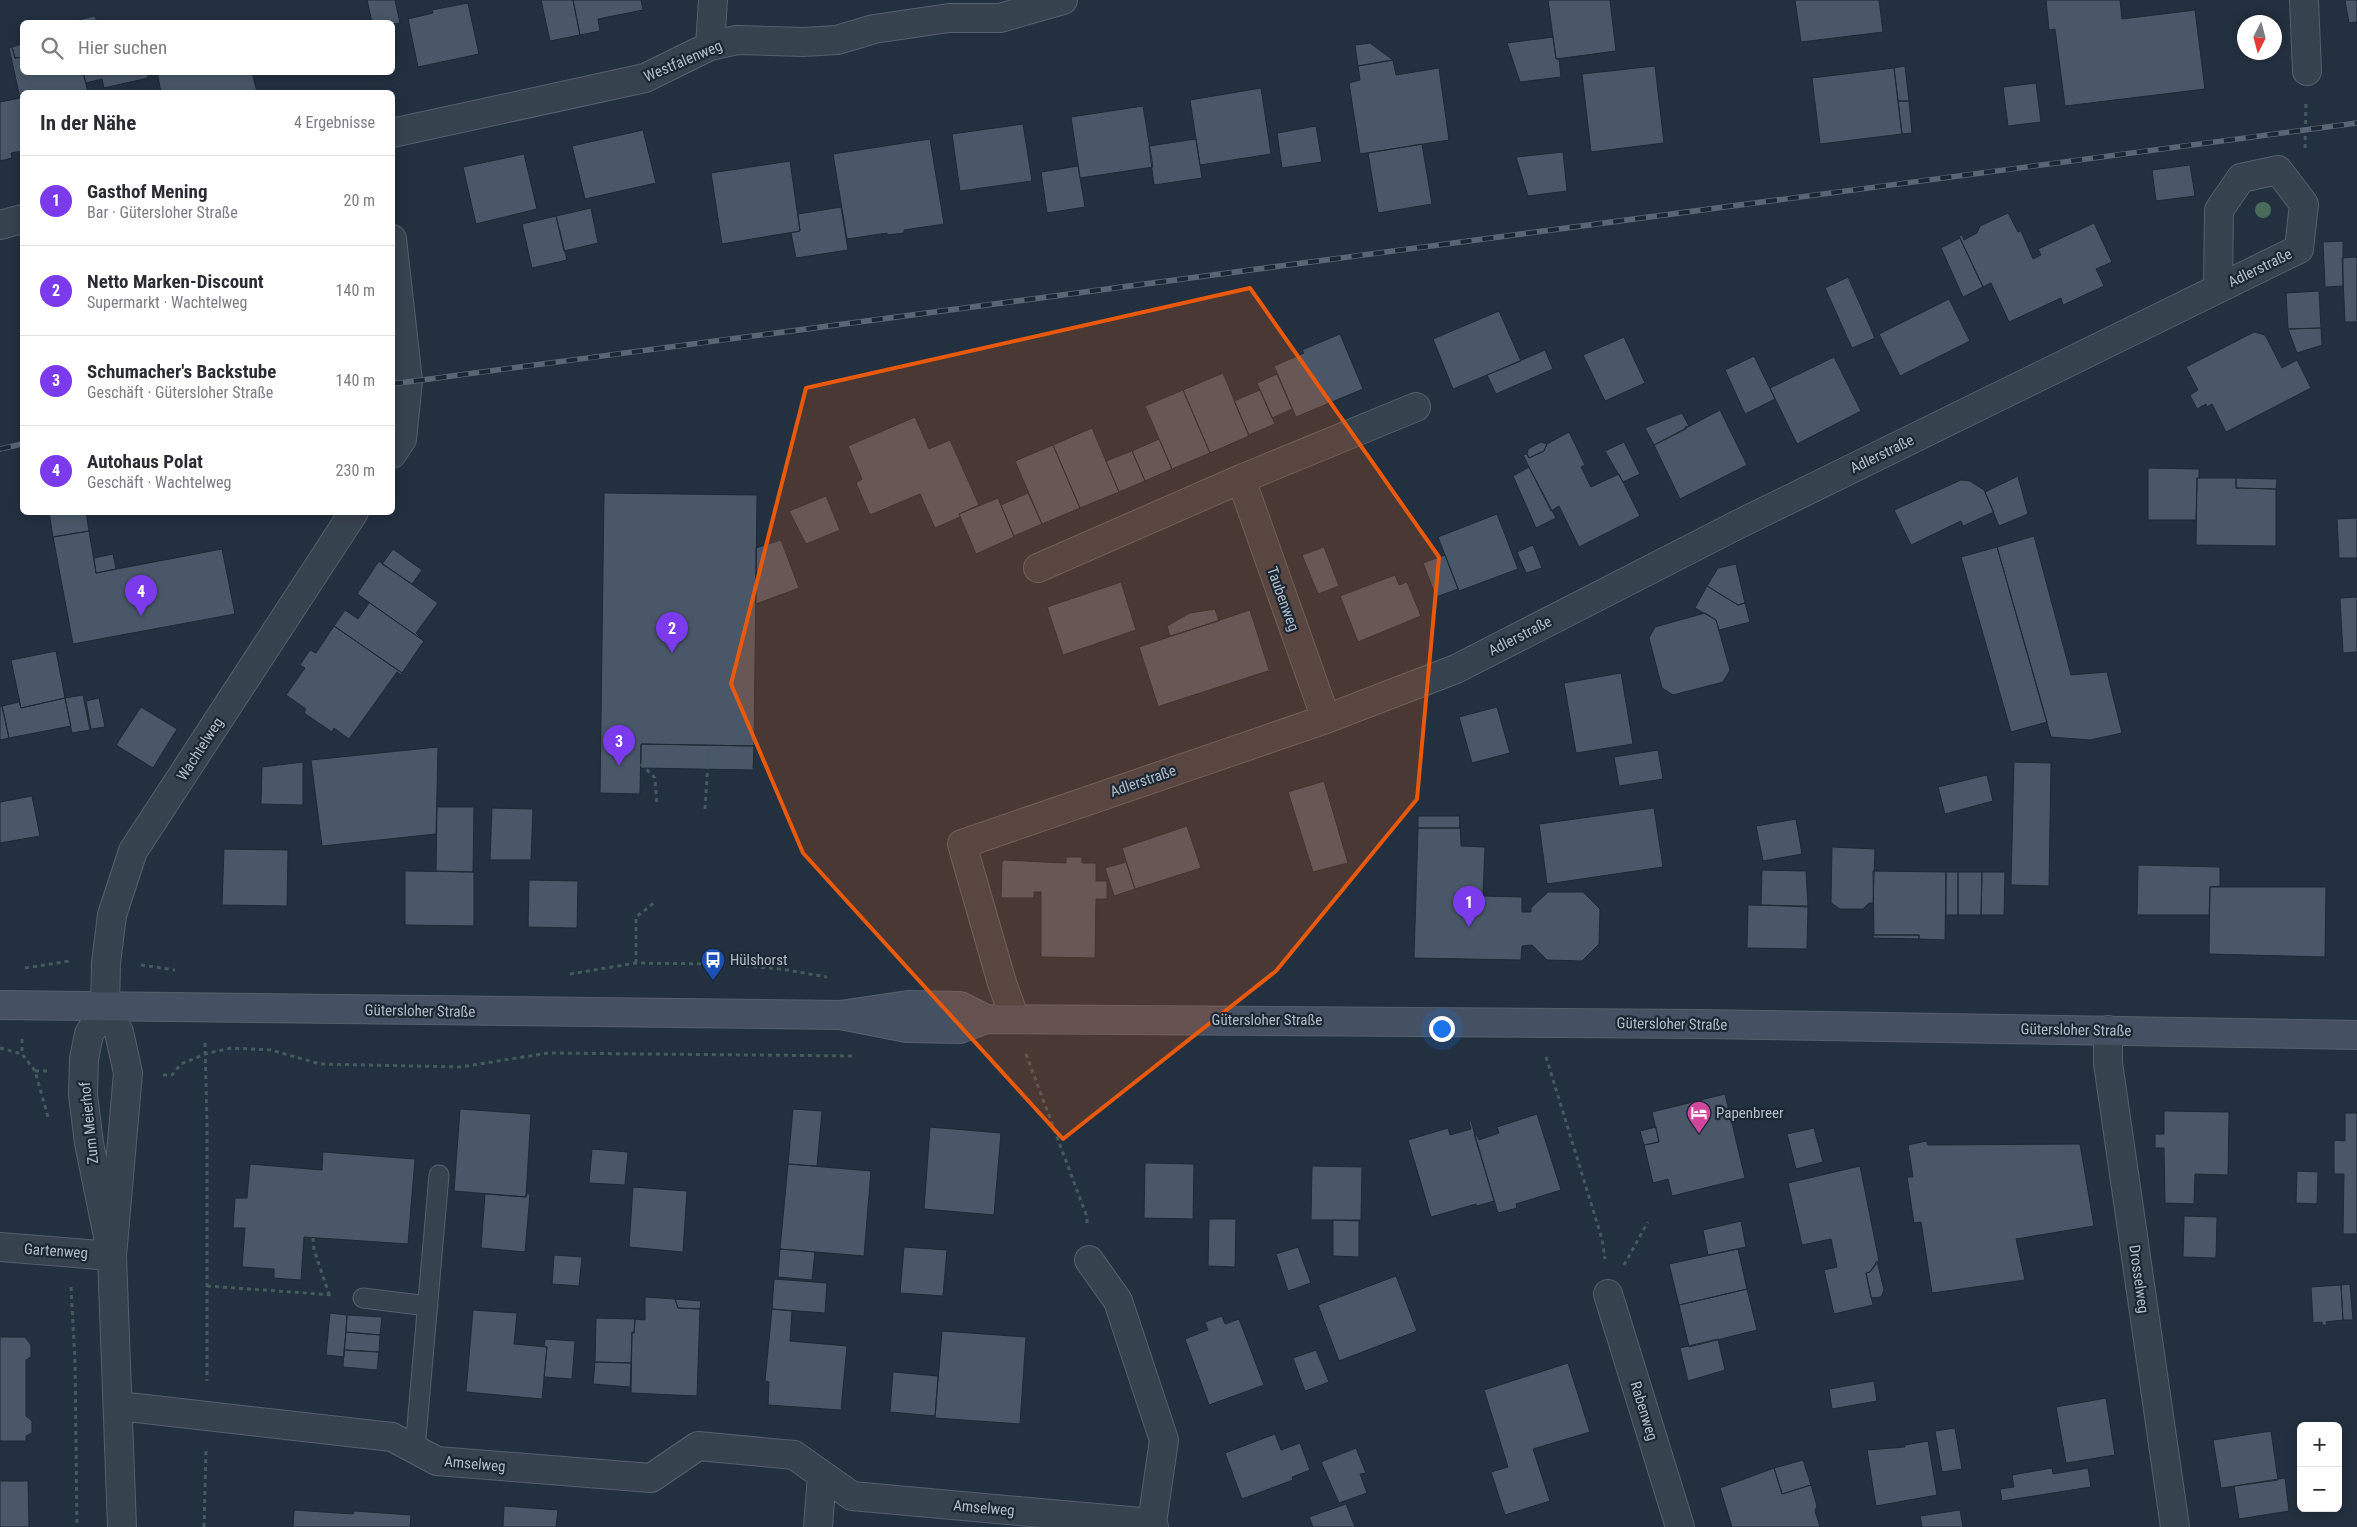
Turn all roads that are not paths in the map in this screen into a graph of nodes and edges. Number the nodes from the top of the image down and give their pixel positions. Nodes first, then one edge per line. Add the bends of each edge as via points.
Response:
1 (712, 0) edge
2 (1063, 0) edge
3 (2304, 0) edge
4 (710, 46) junction
5 (2307, 71) road end
6 (395, 132) edge
7 (20, 220) edge
8 (0, 225) edge
9 (395, 266) edge
10 (2218, 288) dead end
11 (1416, 407) dead end
12 (395, 450) edge
13 (1241, 480) junction
14 (352, 515) edge
15 (1038, 568) dead end
16 (1326, 719) junction
17 (0, 1005) edge
18 (104, 1007) junction
19 (1015, 1019) junction
20 (2108, 1030) junction
21 (2357, 1035) edge
22 (439, 1175) dead end
23 (0, 1247) edge
24 (112, 1256) junction
25 (1089, 1260) road end
26 (1608, 1294) road end
27 (363, 1298) road end
28 (428, 1306) junction
29 (119, 1406) junction
30 (415, 1449) junction
31 (822, 1475) junction
32 (1153, 1525) edge
33 (122, 1527) edge
34 (818, 1527) edge
35 (1680, 1527) edge
36 (2175, 1527) edge

1 - 4 street
2 - 4 street, Westfalenweg via 1000,18 949,18 874,29 837,40 736,40
3 - 5 street
4 - 6 street, Westfalenweg via 644,78
7 - 8 street
9 - 12 street via 408,381 402,439
10 - 16 street, Adlerstraße via 1739,524 1456,669
11 - 13 street
13 - 15 street
13 - 16 street, Taubenweg
14 - 18 street, Wachtelweg via 133,852 112,915
16 - 19 street, Adlerstraße via 962,844
17 - 18 main road, Gütersloher Straße
18 - 19 main road, Gütersloher Straße via 840,1016 908,1028 960,1029 986,1019
18 - 24 street, Zum Meierhof via 119,1032 128,1073
18 - 24 street, Zum Meierhof via 89,1034 84,1059 83,1095 89,1143
19 - 20 main road, Gütersloher Straße
20 - 21 main road, Gütersloher Straße
20 - 36 street, Drosselweg via 2108,1063
22 - 28 lane
23 - 24 street, Gartenweg
24 - 29 street, Zum Meierhof
25 - 32 street, Amselweg via 1118,1301 1164,1440
26 - 35 street, Rabenweg
27 - 28 lane
28 - 30 lane
29 - 30 street, Amselweg via 392,1437
29 - 33 street, Zum Meierhof
30 - 31 street, Amselweg via 438,1461 651,1478 698,1446 794,1455
31 - 32 street, Amselweg via 852,1496
31 - 34 street

